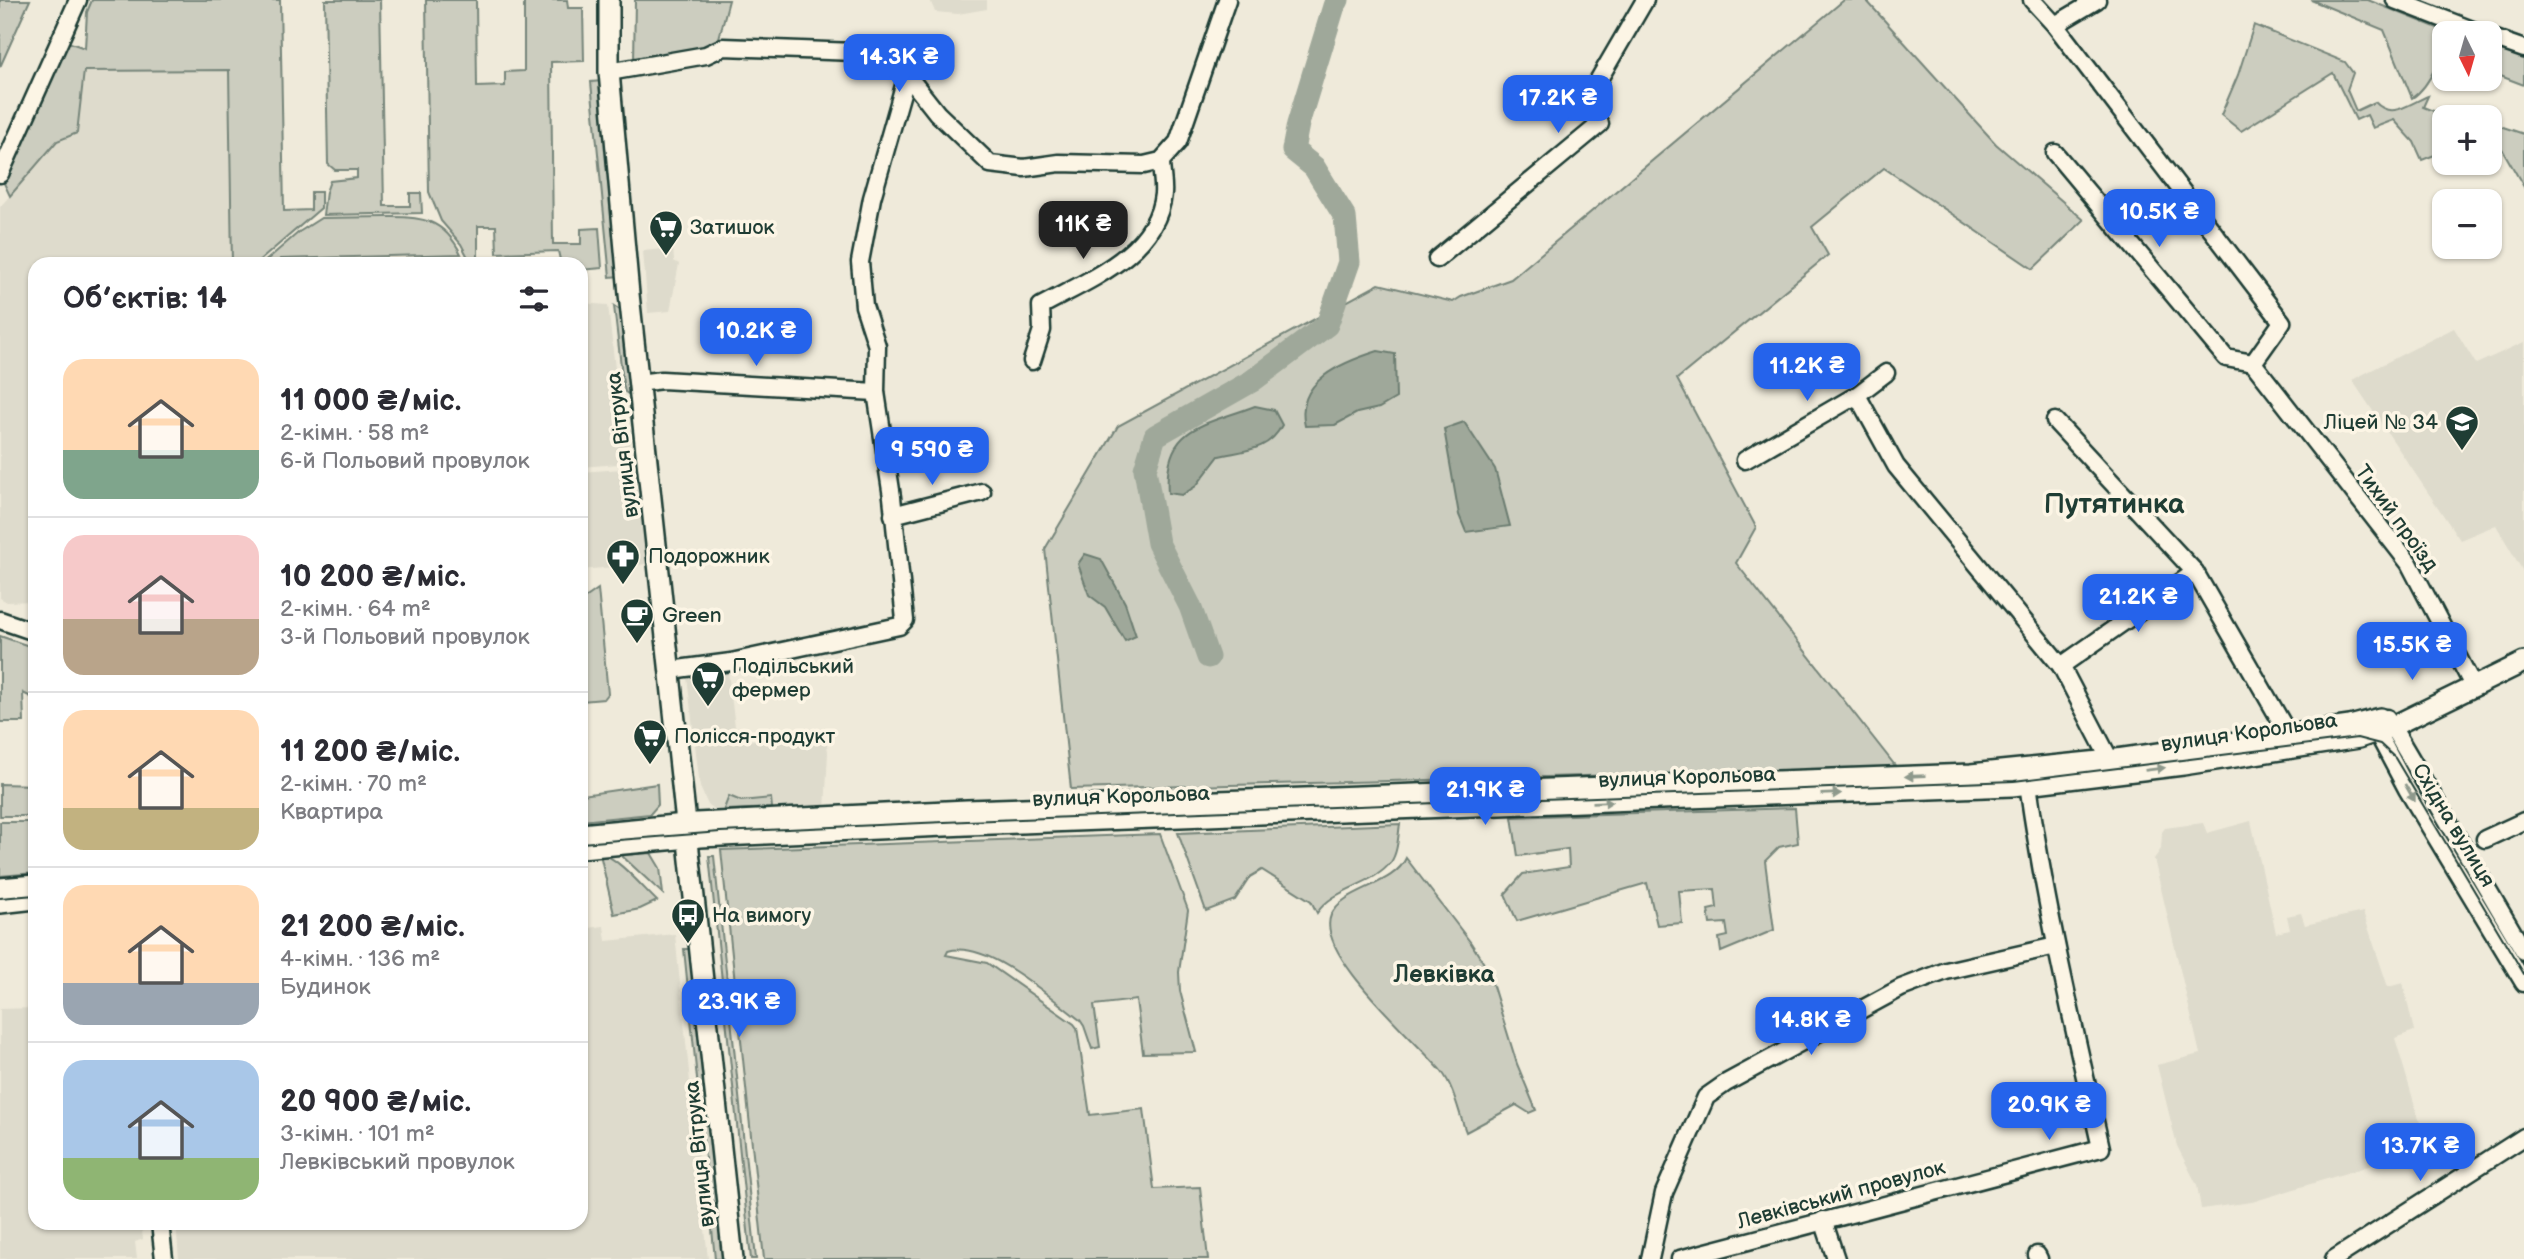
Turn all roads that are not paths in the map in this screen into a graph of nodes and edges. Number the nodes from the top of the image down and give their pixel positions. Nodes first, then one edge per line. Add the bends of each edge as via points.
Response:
1 (78, 0) edge
2 (610, 0) edge
3 (619, 0) edge
4 (1227, 0) edge
5 (1645, 0) edge
6 (2032, 0) edge
7 (2097, 0) edge
8 (2395, 0) edge
9 (2449, 21) edge
10 (2055, 25) junction
11 (2502, 41) edge
12 (2524, 49) edge
13 (613, 71) junction
14 (907, 75) junction
15 (2055, 153) dead end
16 (1161, 161) junction
17 (0, 174) edge
18 (1437, 259) dead end
19 (1032, 362) dead end
20 (2253, 363) junction
21 (1886, 373) dead end
22 (642, 382) junction
23 (876, 392) junction
24 (1857, 396) junction
25 (2055, 421) dead end
26 (1745, 460) dead end
27 (982, 492) dead end
28 (893, 515) junction
29 (2195, 572) junction
30 (0, 620) edge
31 (28, 630) edge
32 (2524, 651) edge
33 (2524, 662) edge
34 (2061, 666) junction
35 (678, 669) junction
36 (2469, 678) junction
37 (2381, 724) junction
38 (2292, 742) junction
39 (2112, 767) junction
40 (2028, 784) junction
41 (2524, 821) edge
42 (692, 831) junction
43 (588, 834) edge
44 (2485, 839) dead end
45 (588, 847) edge
46 (28, 886) edge
47 (0, 888) edge
48 (28, 900) edge
49 (0, 902) edge
50 (2056, 946) junction
51 (2524, 951) edge
52 (2524, 984) edge
53 (2524, 1137) edge
54 (1824, 1220) junction
55 (161, 1230) edge
56 (164, 1259) edge
57 (733, 1259) edge
58 (742, 1259) edge
59 (1650, 1259) edge
60 (1680, 1259) edge
61 (1836, 1259) edge
62 (2334, 1259) edge

1 - 17 street
2 - 13 main road, вулиця Вітрука
3 - 13 main road, вулиця Вітрука
4 - 16 street via 1178,142
5 - 18 street via 1585,103 1600,124
6 - 10 street
7 - 10 street
8 - 9 street
10 - 20 street via 2282,322
11 - 12 street
13 - 14 street via 706,55 723,47 882,54 902,60
13 - 22 main road, вулиця Вітрука
14 - 16 street via 937,113 990,164 1024,168
14 - 23 street via 861,250 864,306 877,346
15 - 20 street via 2227,358
16 - 19 street via 1163,194 1147,233 1111,267 1041,306 1042,330
20 - 36 street, Тихий проїзд via 2409,563
21 - 24 street
22 - 23 street
22 - 35 main road, вулиця Вітрука
22 - 42 main road, вулиця Вітрука
23 - 28 street
24 - 26 street
24 - 34 street via 1896,466
25 - 29 street
27 - 28 street
28 - 35 street via 905,620 899,626
29 - 34 street
29 - 38 street
30 - 31 street
32 - 36 main road, вулиця Корольова
33 - 37 main road, вулиця Корольова
34 - 39 street
35 - 42 main road, вулиця Вітрука
36 - 37 main road, вулиця Корольова
37 - 38 main road, вулиця Корольова
37 - 51 street, Східна вулиця
37 -> 52 street, Східна вулиця
38 - 39 main road, вулиця Корольова
39 - 40 main road, вулиця Корольова
39 -> 42 main road, вулиця Корольова via 994,809
42 -> 40 main road, вулиця Корольова via 967,825
40 - 50 street, Левківський провулок
41 - 44 street
42 - 43 main road, вулиця Корольова
42 - 45 main road, вулиця Корольова
42 - 57 main road, вулиця Вітрука
42 - 58 main road, вулиця Вітрука
46 - 47 main road
48 - 49 main road
50 - 54 street, Левківський провулок via 2101,1148
50 - 59 street via 1946,971 1901,988 1706,1097 1664,1193
53 - 62 street
54 - 60 street, Левківський провулок
54 - 61 street
55 - 56 street

